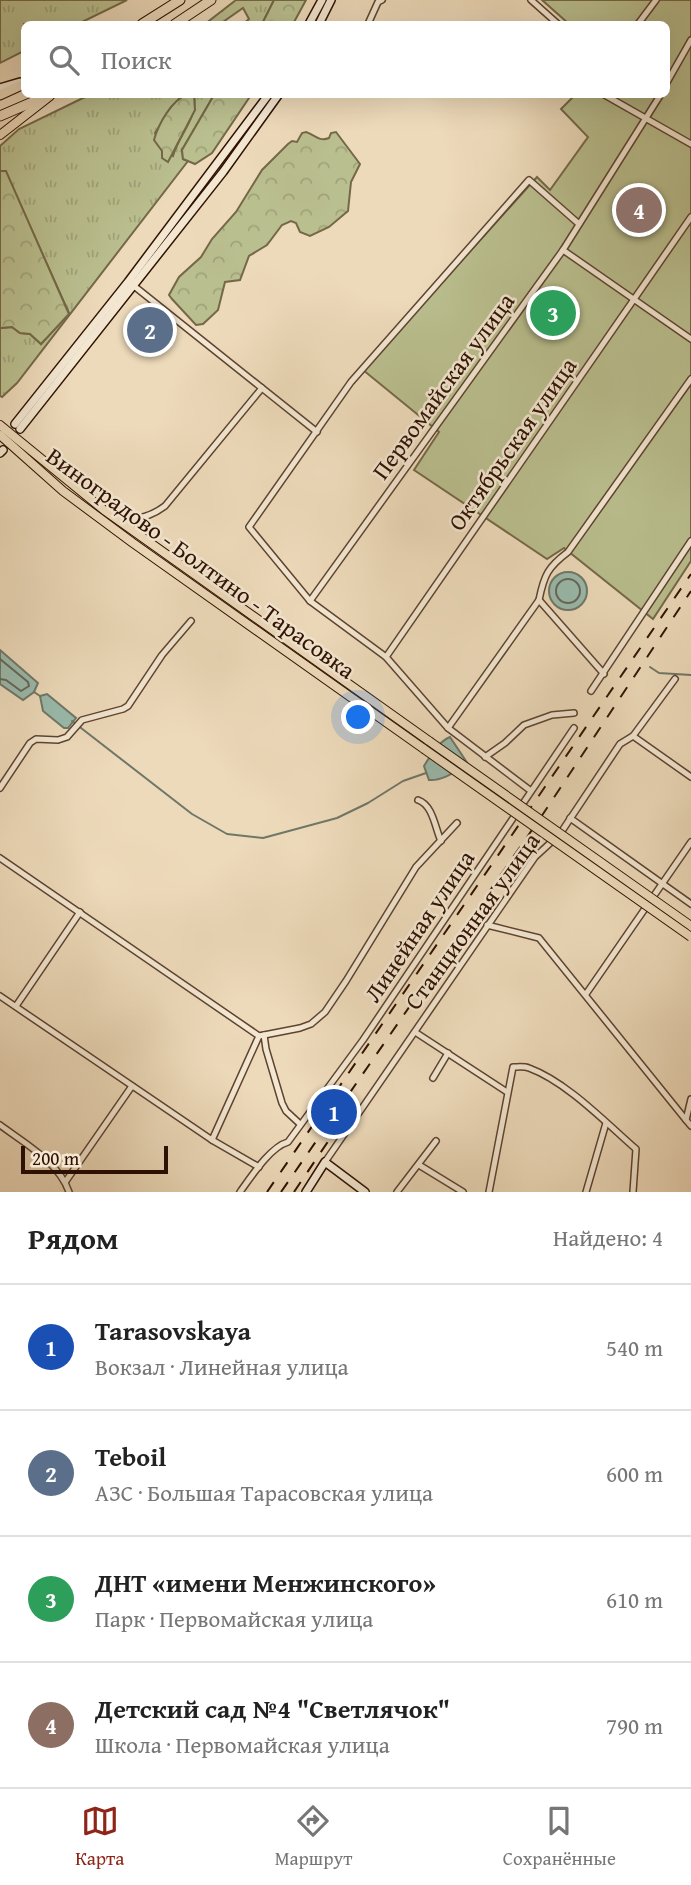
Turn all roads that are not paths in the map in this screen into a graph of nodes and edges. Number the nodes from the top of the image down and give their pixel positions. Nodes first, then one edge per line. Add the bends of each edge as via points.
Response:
1 (180, 0) edge
2 (211, 0) edge
3 (322, 0) edge
4 (331, 0) edge
5 (382, 0) edge
6 (531, 0) edge
7 (655, 0) edge
8 (147, 21) edge
9 (180, 21) edge
10 (311, 21) edge
11 (320, 21) edge
12 (369, 21) edge
13 (555, 21) edge
14 (640, 21) edge
15 (691, 40) edge
16 (670, 79) edge
17 (21, 83) edge
18 (21, 84) edge
19 (0, 88) edge
20 (0, 95) edge
21 (43, 98) edge
22 (47, 98) edge
23 (266, 98) edge
24 (276, 98) edge
25 (610, 98) edge
26 (659, 98) edge
27 (0, 116) edge
28 (647, 119) junction
29 (0, 135) edge
30 (691, 144) edge
31 (691, 217) edge
32 (579, 224) junction
33 (563, 250) junction
34 (134, 286) junction
35 (121, 297) junction
36 (634, 300) junction
37 (691, 340) edge
38 (691, 379) edge
39 (262, 388) junction
40 (0, 425) edge
41 (17, 427) dead end
42 (317, 432) junction
43 (0, 435) edge
44 (104, 510) junction
45 (691, 541) edge
46 (538, 600) junction
47 (310, 601) junction
48 (191, 621) dead end
49 (386, 657) junction
50 (604, 674) junction
51 (675, 679) dead end
52 (591, 691) dead end
53 (574, 713) dead end
54 (447, 728) junction
55 (574, 728) dead end
56 (633, 736) junction
57 (427, 745) junction
58 (485, 757) junction
59 (691, 777) edge
60 (0, 788) edge
61 (531, 791) junction
62 (418, 800) dead end
63 (570, 818) junction
64 (457, 823) dead end
65 (441, 841) junction
66 (691, 842) edge
67 (0, 858) edge
68 (663, 883) junction
69 (691, 904) edge
70 (80, 912) junction
71 (487, 925) junction
72 (691, 926) edge
73 (691, 937) edge
74 (586, 994) junction
75 (0, 996) edge
76 (16, 1006) junction
77 (415, 1031) junction
78 (261, 1035) junction
79 (448, 1053) junction
80 (433, 1078) dead end
81 (132, 1086) junction
82 (507, 1092) junction
83 (691, 1099) edge
84 (686, 1119) junction
85 (300, 1124) junction
86 (606, 1124) junction
87 (0, 1125) edge
88 (691, 1126) edge
89 (212, 1140) junction
90 (436, 1140) dead end
91 (325, 1162) junction
92 (419, 1165) junction
93 (259, 1167) junction
94 (66, 1181) junction
95 (69, 1192) edge
96 (240, 1192) edge
97 (306, 1192) edge
98 (365, 1192) edge
99 (397, 1192) edge
100 (463, 1192) edge
101 (489, 1192) edge
102 (586, 1192) edge
103 (634, 1192) edge

1 - 8 highway
2 - 9 highway
3 - 10 street
4 - 11 street
5 - 12 street
6 - 13 street
7 - 14 street
15 - 16 street
17 - 19 street
18 - 20 highway
21 - 27 highway
22 - 29 main road
23 - 35 street
24 - 34 street
25 - 28 street
26 - 28 street, Первомайская улица
28 - 30 street
28 - 32 street, Первомайская улица
31 - 36 street, Октябрьская улица
32 - 33 street, Первомайская улица
32 - 42 street via 529,180 351,383
33 - 36 street
33 - 47 street, Первомайская улица
34 - 35 street
34 - 39 street
35 - 41 street
36 - 37 street
36 - 49 street, Октябрьская улица
38 - 46 street via 568,552 550,566
39 - 42 street
39 - 44 street via 156,513 129,519
40 - 44 main road, Виноградово - Болтино - Тарасовка
42 - 47 street via 249,527
43 - 57 main road, Виноградово - Болтино - Тарасовка via 64,491 133,542
44 - 57 main road, Виноградово - Болтино - Тарасовка
45 - 50 street
46 - 50 street
46 - 54 street
47 - 49 street
48 - 60 street via 128,706 82,720 67,737 36,738
49 - 54 street
50 - 52 street
51 - 56 street, Станционная улица
53 - 58 street via 524,725
54 - 58 street
55 - 61 street, Линейная улица
56 - 59 street
56 - 63 street, Станционная улица via 620,744
57 - 72 main road, Виноградово - Болтино - Тарасовка, bridge
57 - 73 main road, Виноградово - Болтино - Тарасовка, bridge
58 - 61 street
61 - 85 street, Линейная улица via 363,1040
62 - 65 street via 431,812
63 - 68 street
63 - 71 street, Станционная улица via 535,857
64 - 65 street
65 - 78 street via 416,867 324,1012 312,1024
66 - 68 street
67 - 70 street
68 - 69 street
68 - 74 street
70 - 76 street
70 - 78 street
71 - 74 street via 539,938
71 - 77 street, Станционная улица
74 - 84 street
75 - 76 street
76 - 81 street
77 - 79 street
77 - 91 street, Станционная улица
78 - 85 street via 284,1107
78 - 89 street
79 - 80 street
79 - 82 street
81 - 89 street
81 - 94 street
82 - 86 street via 513,1067 527,1067 550,1079
82 - 101 street
83 - 84 street
84 - 88 street
85 - 93 street, Линейная улица via 288,1142
86 - 102 street
86 - 103 street via 636,1149
87 - 94 street
89 - 93 street
90 - 92 street
91 - 97 street, Станционная улица
91 - 98 street
92 - 99 street
92 - 100 street
93 - 96 street, Линейная улица
94 - 95 street

